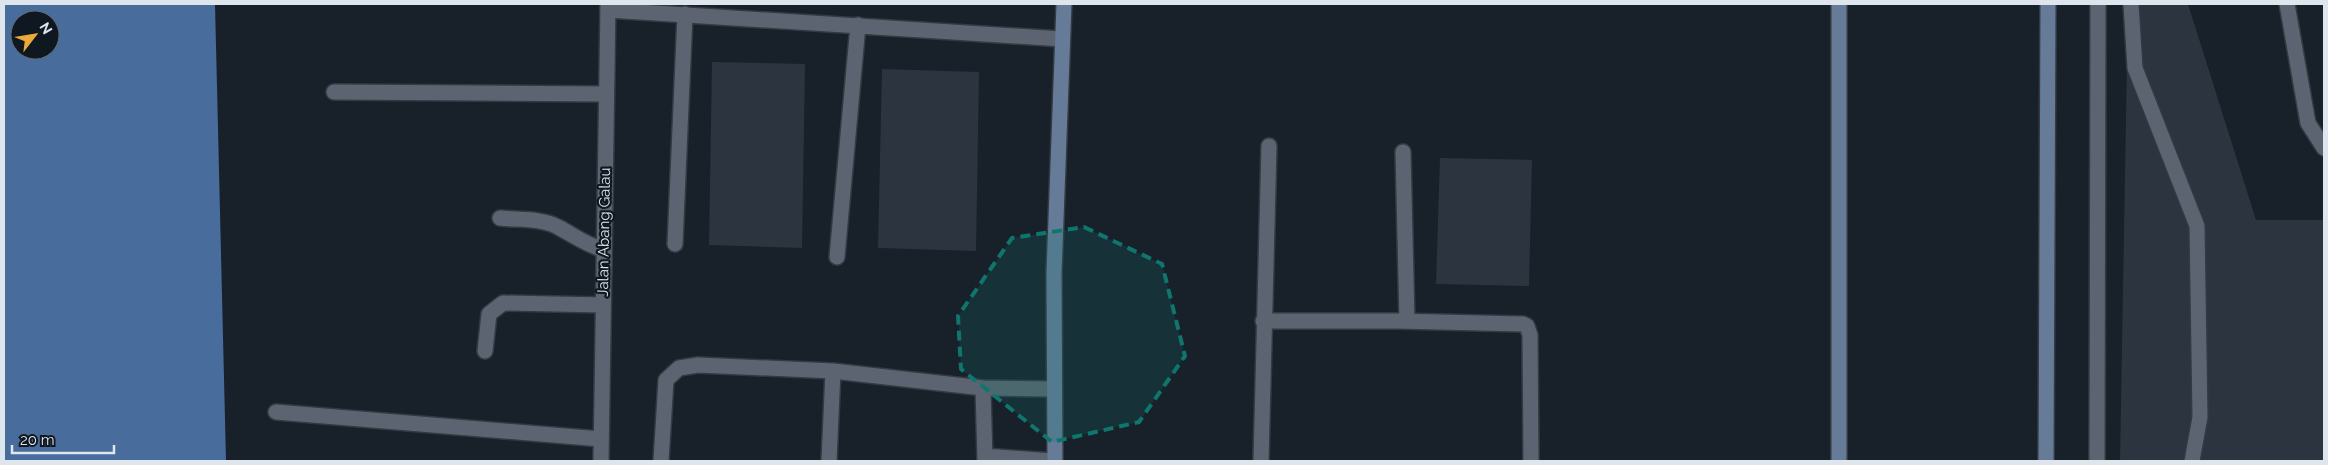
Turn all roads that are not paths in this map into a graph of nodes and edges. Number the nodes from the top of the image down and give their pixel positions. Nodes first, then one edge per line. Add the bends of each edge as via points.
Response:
1 (1064, 4) edge
2 (1839, 4) edge
3 (2048, 4) edge
4 (2098, 4) edge
5 (2131, 4) edge
6 (2288, 4) edge
7 (608, 7) edge
8 (685, 14) junction
9 (858, 25) junction
10 (1062, 39) junction
11 (334, 92) dead end
12 (605, 94) junction
13 (1269, 146) dead end
14 (2324, 148) edge
15 (1403, 152) dead end
16 (500, 218) dead end
17 (675, 244) dead end
18 (604, 250) junction
19 (837, 257) dead end
20 (603, 305) junction
21 (1263, 321) junction
22 (1407, 322) junction
23 (485, 351) dead end
24 (833, 371) junction
25 (983, 388) junction
26 (1054, 390) junction
27 (276, 412) dead end
28 (601, 439) junction
29 (985, 458) edge
30 (601, 461) edge
31 (660, 461) edge
32 (829, 461) edge
33 (1054, 461) edge
34 (1261, 461) edge
35 (1531, 461) edge
36 (1839, 461) edge
37 (2046, 461) edge
38 (2097, 461) edge
39 (2192, 461) edge

1 - 10 main road
2 - 36 main road
3 - 37 main road
4 - 38 street
5 - 39 street via 2135,68 2197,226 2200,417
6 - 14 street via 2308,123
7 - 8 street
7 - 12 street, Jalan Abang Galau
8 - 9 street
8 - 17 street
9 - 10 street
9 - 19 street
10 - 26 main road via 1054,273
11 - 12 street
12 - 18 street, Jalan Abang Galau
13 - 21 street
15 - 22 street
16 - 18 street via 546,222 558,226 584,244
18 - 20 street, Jalan Abang Galau
20 - 23 street via 503,303 490,314
20 - 28 street, Jalan Abang Galau
21 - 22 street
21 - 34 street
22 - 35 street via 1527,326 1530,335
24 - 25 street
24 - 31 street via 698,365 679,368 666,380
24 - 32 street
25 - 26 street
25 - 29 street
26 - 33 main road
27 - 28 street
28 - 30 street, Jalan Abang Galau
29 - 33 street

